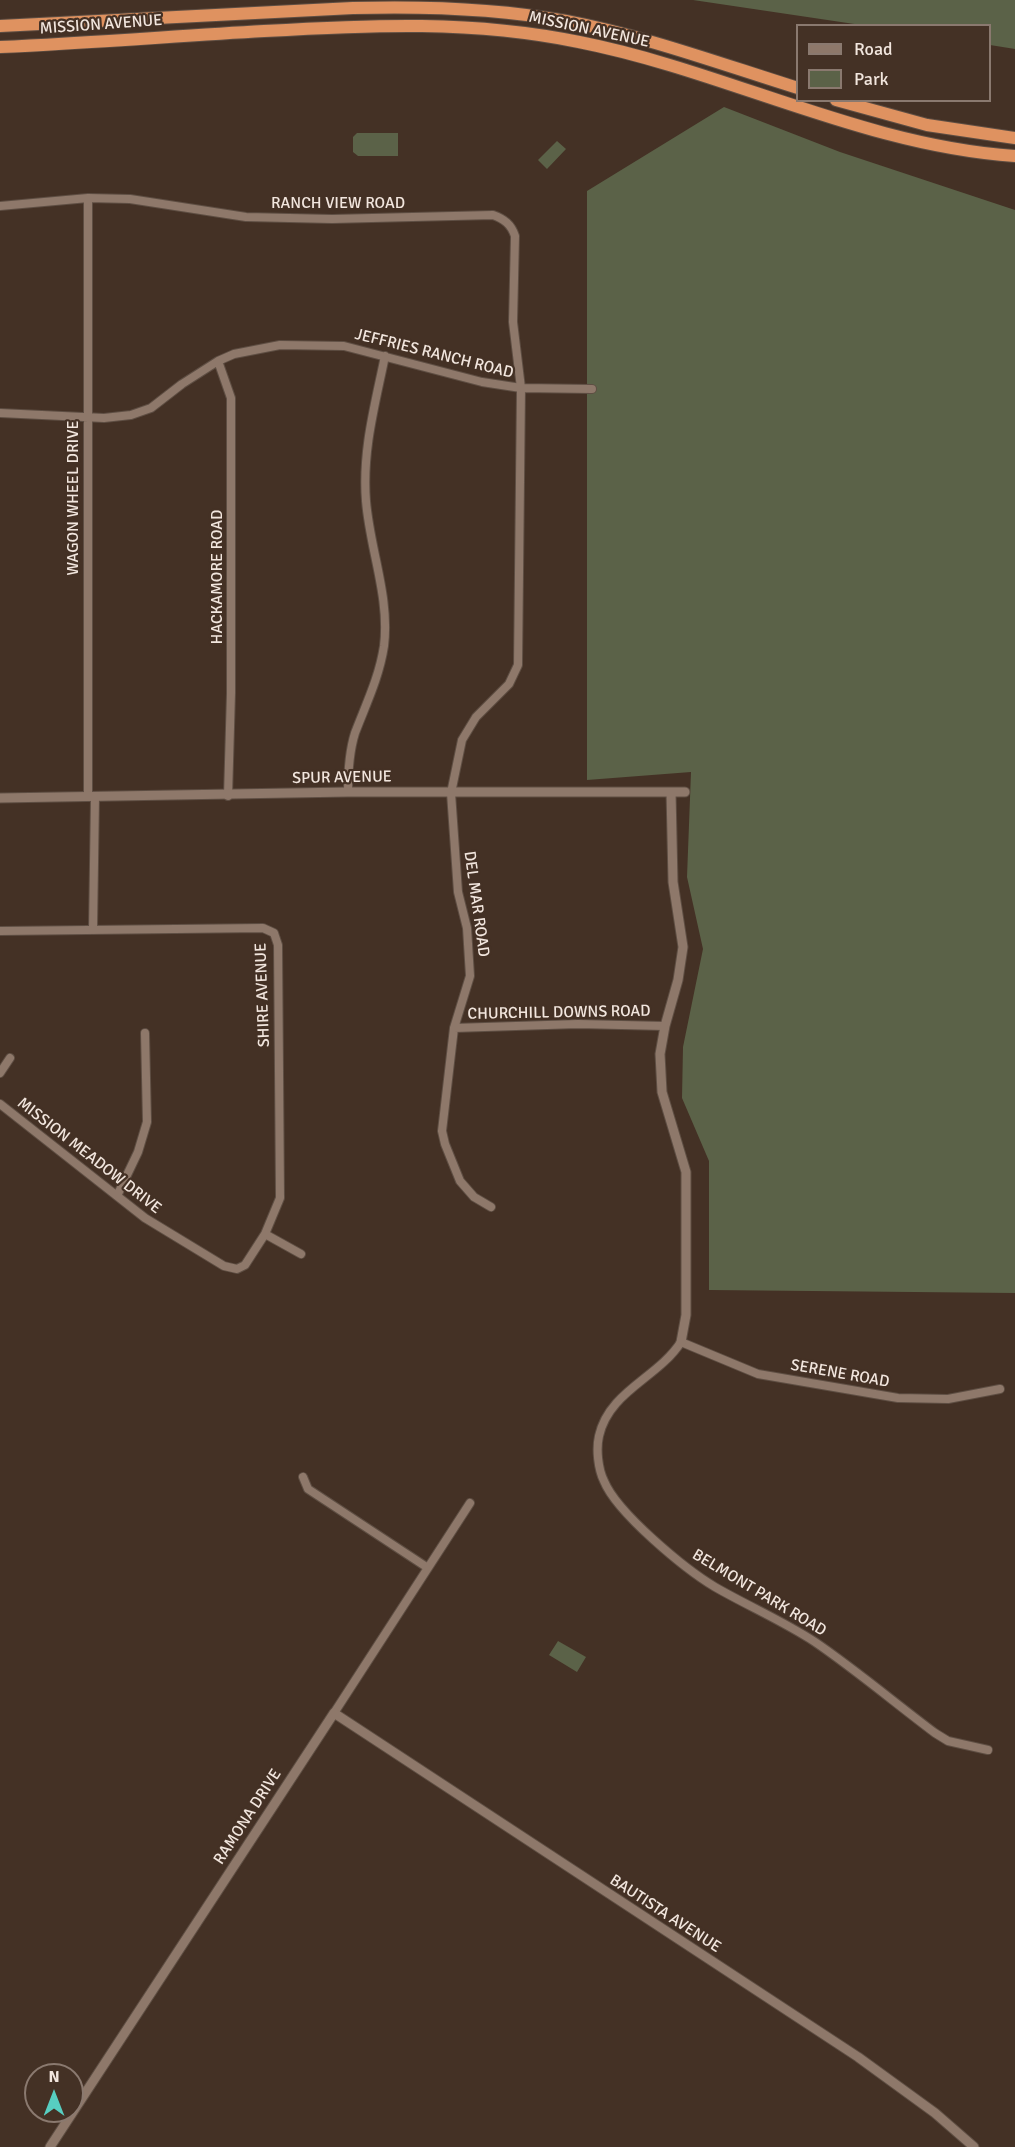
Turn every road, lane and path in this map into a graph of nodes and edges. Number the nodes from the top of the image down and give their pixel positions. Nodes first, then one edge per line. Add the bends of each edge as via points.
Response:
1 (0, 26) edge
2 (0, 47) edge
3 (796, 87) edge
4 (844, 102) edge
5 (1015, 138) edge
6 (1015, 156) edge
7 (88, 198) junction
8 (0, 206) edge
9 (385, 357) junction
10 (218, 361) junction
11 (521, 388) junction
12 (592, 389) dead end
13 (0, 413) edge
14 (87, 417) junction
15 (348, 792) junction
16 (671, 792) junction
17 (685, 792) dead end
18 (452, 793) junction
19 (228, 796) junction
20 (92, 797) junction
21 (0, 798) edge
22 (93, 929) junction
23 (0, 931) edge
24 (665, 1026) junction
25 (454, 1028) junction
26 (145, 1033) dead end
27 (10, 1058) dead end
28 (0, 1073) edge
29 (0, 1104) edge
30 (117, 1196) junction
31 (491, 1207) dead end
32 (265, 1234) junction
33 (301, 1254) dead end
34 (224, 1266) joint
35 (681, 1342) junction
36 (1000, 1389) dead end
37 (303, 1477) dead end
38 (470, 1503) dead end
39 (428, 1568) junction
40 (334, 1713) junction
41 (988, 1750) dead end
42 (50, 2147) edge
43 (974, 2147) edge

1 - 3 highway, MISSION AVENUE via 353,8 481,10 608,31
2 - 6 highway, MISSION AVENUE via 381,25 453,25 518,31 635,55 896,136
4 - 5 highway via 927,125
7 - 8 street, RANCH VIEW ROAD
7 - 11 street, RANCH VIEW ROAD via 130,199 246,217 493,215 504,219 515,236 513,322
7 - 14 street, WAGON WHEEL DRIVE
9 - 10 street, JEFFRIES RANCH ROAD via 344,346 280,345
9 - 11 street, JEFFRIES RANCH ROAD
9 - 15 street via 366,445 364,474 384,598 384,646 373,691 355,735 348,764
10 - 14 street, JEFFRIES RANCH ROAD via 151,408 131,415
10 - 19 street, HACKAMORE ROAD via 231,398
11 - 12 street, JEFFRIES RANCH ROAD
11 - 18 street, DEL MAR ROAD via 518,666 509,684 476,717 462,740
13 - 14 street, JEFFRIES RANCH ROAD
14 - 20 street, WAGON WHEEL DRIVE
15 - 18 street, SPUR AVENUE
15 - 19 street, SPUR AVENUE
16 - 17 street, SPUR AVENUE
16 - 18 street, SPUR AVENUE
16 - 24 street, BELMONT PARK ROAD via 673,882 683,947
18 - 25 street, DEL MAR ROAD via 458,892 470,958 470,976
19 - 20 street, SPUR AVENUE
20 - 21 street, SPUR AVENUE
20 - 22 street, WAGON WHEEL DRIVE
22 - 23 street, SHIRE AVENUE
22 - 32 street, SHIRE AVENUE via 263,928 274,933 278,945 280,1198
24 - 25 street, CHURCHILL DOWNS ROAD
24 - 35 street, BELMONT PARK ROAD via 660,1054 662,1092 686,1172 686,1315
25 - 31 street, DEL MAR ROAD via 442,1116 445,1144 460,1181 474,1197
26 - 30 street via 147,1122
27 - 28 street
29 - 30 street, MISSION MEADOW DRIVE
30 - 34 street, MISSION MEADOW DRIVE via 145,1218
32 - 33 street
32 - 34 street, SHIRE AVENUE via 245,1265 237,1269
35 - 36 street, SERENE ROAD via 758,1374 898,1398 948,1399
35 - 41 street, BELMONT PARK ROAD via 670,1359 615,1403 604,1422 599,1438 600,1469 615,1499 672,1558 715,1587 776,1617 816,1643 942,1737
37 - 39 street via 308,1489
38 - 39 street, RAMONA DRIVE
39 - 40 street, RAMONA DRIVE
40 - 42 street, RAMONA DRIVE
40 - 43 street, BAUTISTA AVENUE via 858,2057

